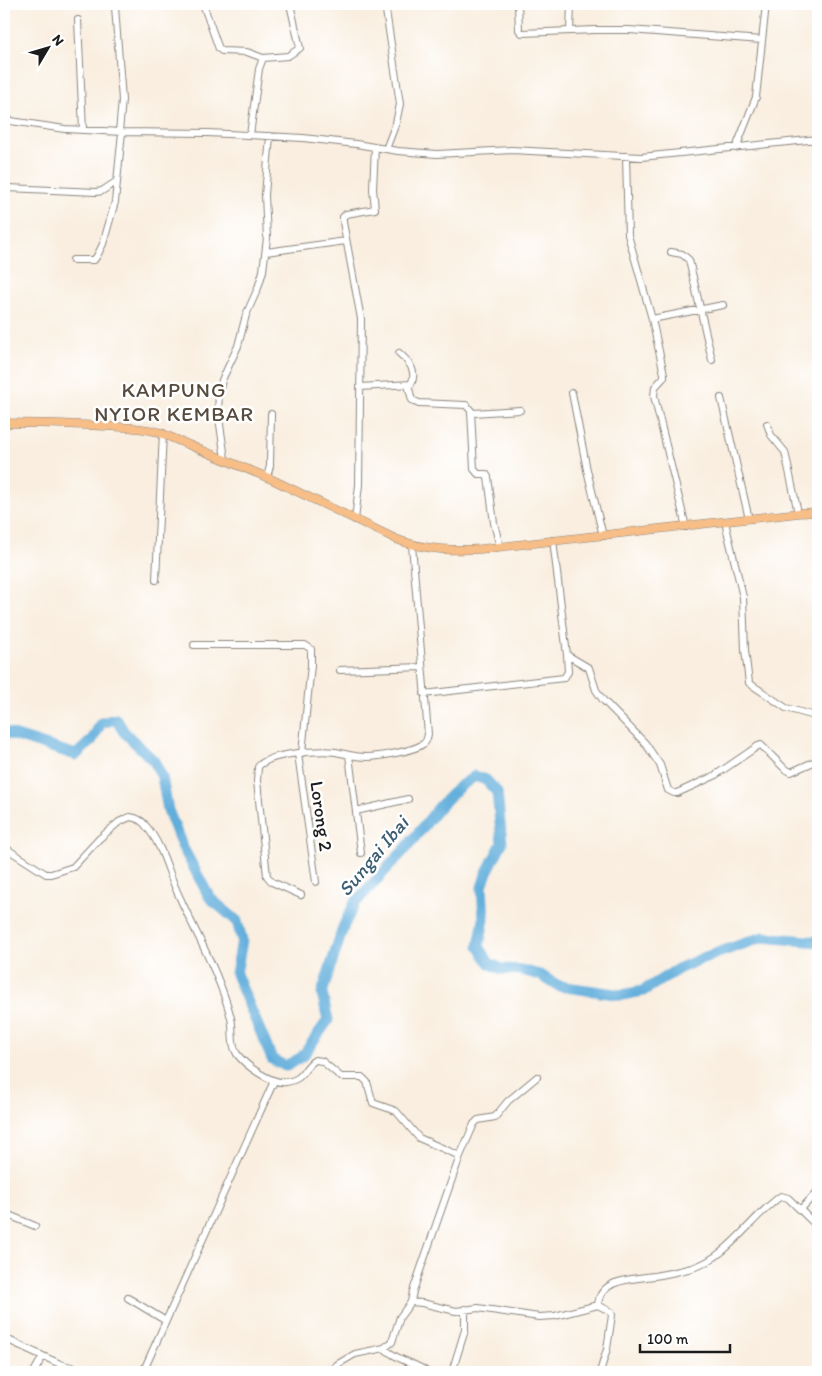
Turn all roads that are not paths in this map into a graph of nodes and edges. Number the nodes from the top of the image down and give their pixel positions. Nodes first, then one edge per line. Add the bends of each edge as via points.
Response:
1 (203, 4) edge
2 (290, 4) edge
3 (385, 4) edge
4 (518, 4) edge
5 (571, 4) edge
6 (766, 4) edge
7 (115, 7) dead end
8 (78, 20) dead end
9 (818, 24) edge
10 (570, 31) junction
11 (818, 37) edge
12 (762, 40) junction
13 (263, 58) junction
14 (4, 120) edge
15 (83, 130) junction
16 (121, 132) junction
17 (250, 135) junction
18 (270, 136) junction
19 (818, 139) edge
20 (375, 147) junction
21 (736, 148) junction
22 (386, 149) junction
23 (626, 156) junction
24 (116, 182) junction
25 (4, 190) edge
26 (346, 242) junction
27 (266, 252) junction
28 (671, 252) dead end
29 (73, 260) dead end
30 (723, 305) dead end
31 (701, 309) junction
32 (652, 319) junction
33 (399, 352) dead end
34 (712, 360) dead end
35 (408, 385) junction
36 (360, 387) junction
37 (572, 392) dead end
38 (721, 398) dead end
39 (520, 410) dead end
40 (471, 411) junction
41 (271, 414) dead end
42 (4, 423) edge
43 (767, 424) dead end
44 (162, 433) junction
45 (225, 459) junction
46 (267, 477) junction
47 (818, 512) edge
48 (798, 513) junction
49 (749, 519) junction
50 (355, 520) junction
51 (725, 522) junction
52 (686, 527) junction
53 (603, 536) junction
54 (554, 540) junction
55 (412, 544) junction
56 (500, 547) junction
57 (156, 580) dead end
58 (194, 645) dead end
59 (567, 655) junction
60 (422, 667) junction
61 (340, 670) dead end
62 (424, 694) junction
63 (818, 714) edge
64 (300, 754) junction
65 (349, 756) junction
66 (818, 760) edge
67 (408, 798) dead end
68 (356, 812) junction
69 (4, 847) edge
70 (361, 853) dead end
71 (316, 882) dead end
72 (301, 895) dead end
73 (537, 1077) dead end
74 (274, 1081) junction
75 (460, 1156) junction
76 (818, 1191) edge
77 (801, 1210) junction
78 (4, 1213) edge
79 (35, 1226) dead end
80 (818, 1227) edge
81 (128, 1298) dead end
82 (411, 1302) junction
83 (598, 1305) junction
84 (465, 1309) junction
85 (166, 1320) junction
86 (4, 1338) edge
87 (384, 1348) junction
88 (43, 1356) junction
89 (34, 1372) edge
90 (91, 1372) edge
91 (143, 1372) edge
92 (328, 1372) edge
93 (426, 1372) edge
94 (452, 1372) edge
95 (600, 1372) edge

1 - 13 street via 219,49 247,52
2 - 13 street via 300,48 288,56
3 - 22 street via 400,104
4 - 10 street via 519,30 522,33
5 - 10 street
6 - 12 street
7 - 16 street via 122,100
8 - 15 street
9 - 11 street
10 - 12 street via 629,30
12 - 21 street via 756,97
13 - 17 street
14 - 15 street
15 - 16 street
16 - 17 street
16 - 24 street
17 - 18 street
18 - 20 street
18 - 27 street via 265,195
19 - 21 street
20 - 22 street
20 - 26 street via 375,209 344,215
21 - 23 street
22 - 23 street via 437,154 512,150
23 - 32 street via 628,235
24 - 25 street via 96,192
24 - 29 street via 112,213 97,256 89,261
26 - 27 street
26 - 36 street via 361,319
27 - 45 street via 258,288 219,389 218,411
28 - 31 street via 682,254 689,260
30 - 31 street
31 - 32 street
31 - 34 street
32 - 52 street via 664,377 655,387 654,396
33 - 35 street via 413,370 413,381
35 - 36 street
35 - 40 street via 415,402 466,405
36 - 50 street via 359,493
37 - 53 street
38 - 49 street
39 - 40 street
40 - 56 street via 474,469 478,474 488,476
41 - 46 street
42 - 44 main road via 111,426
43 - 48 street via 771,435 785,452
44 - 45 main road
44 - 57 street
45 - 46 main road
46 - 50 main road
47 - 48 main road
48 - 49 main road
49 - 51 main road
50 - 55 main road via 396,540
51 - 52 main road
51 - 63 street via 743,597 748,682 793,711
52 - 53 main road
53 - 54 main road
54 - 56 main road
54 - 59 street
55 - 56 main road via 450,550
55 - 60 street
58 - 64 street, Lorong 2 via 310,647 311,665
59 - 62 street via 568,672 564,678
59 - 66 street via 588,668 602,700 646,743 671,792 677,793 714,776 761,745 791,772
60 - 61 street
60 - 62 street
62 - 65 street via 428,734 423,745 381,755
64 - 65 street via 309,751 337,752
64 - 71 street, Lorong 2
64 - 72 street via 267,760 260,764 256,773 267,876 270,881
65 - 68 street
67 - 68 street
68 - 70 street
69 - 74 street via 48,874 71,869 119,822 130,817 146,825 164,853 180,898 209,957 231,1017 233,1047 243,1061
73 - 75 street via 495,1117 476,1122
74 - 75 street via 287,1082 298,1078 315,1060 322,1061 342,1077 362,1077 367,1082 373,1104 396,1111 419,1138
74 - 85 street
75 - 82 street
76 - 77 street
77 - 80 street
77 - 83 street via 781,1196 729,1246 705,1262 611,1284
78 - 79 street
81 - 85 street
82 - 84 street via 456,1311
82 - 87 street via 400,1317 392,1342
83 - 84 street via 539,1317
83 - 95 street via 612,1316
84 - 94 street via 465,1330
85 - 91 street
86 - 88 street
87 - 92 street via 356,1354
87 - 93 street
88 - 89 street
88 - 90 street

